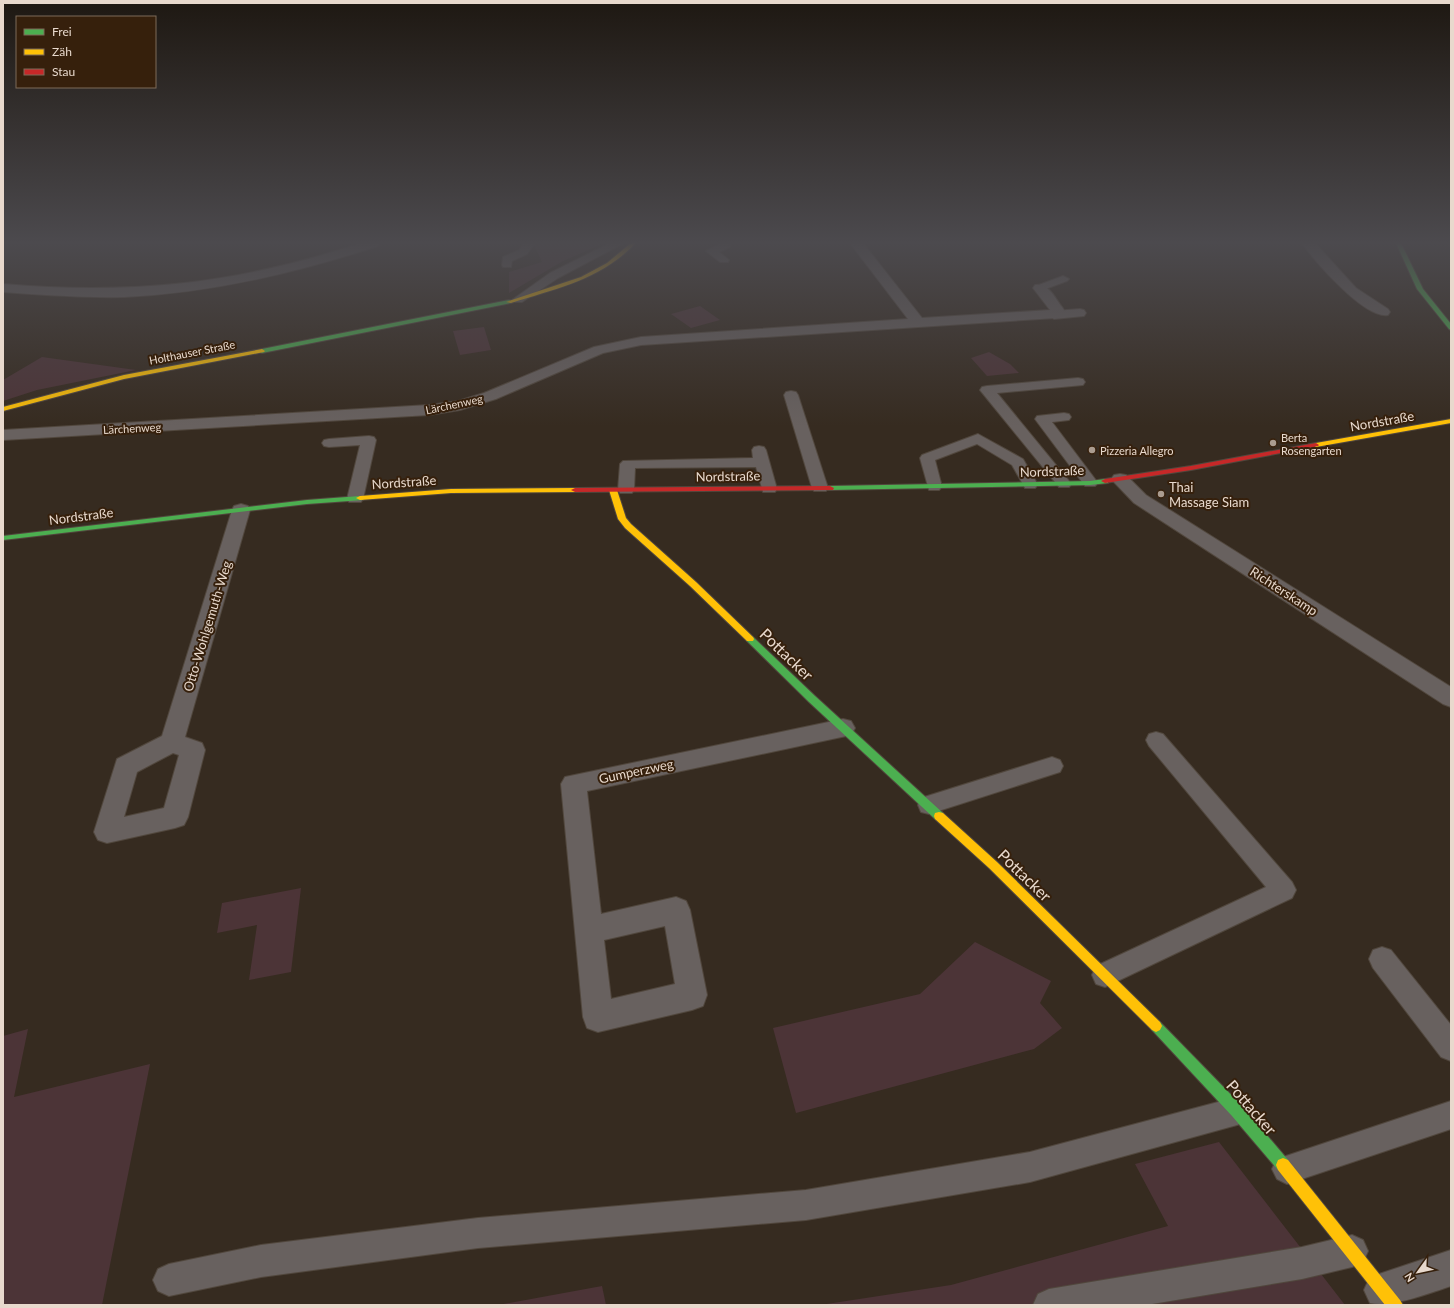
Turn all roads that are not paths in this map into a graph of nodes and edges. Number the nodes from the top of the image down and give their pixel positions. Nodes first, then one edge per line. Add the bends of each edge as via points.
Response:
1 (499, 304) edge
2 (904, 304) edge
3 (1052, 304) edge
4 (1371, 304) edge
5 (1432, 304) edge
6 (1383, 312) dead end
7 (1080, 313) dead end
8 (1054, 315) junction
9 (920, 324) junction
10 (1450, 327) edge
11 (1078, 382) dead end
12 (791, 395) dead end
13 (3, 409) edge
14 (1064, 417) dead end
15 (1451, 421) edge
16 (3, 435) edge
17 (329, 442) dead end
18 (1120, 479) junction
19 (1090, 483) junction
20 (1064, 484) junction
21 (1030, 485) junction
22 (934, 487) junction
23 (769, 488) junction
24 (820, 488) junction
25 (620, 490) junction
26 (355, 499) junction
27 (241, 510) junction
28 (3, 538) edge
29 (1451, 698) edge
30 (843, 728) junction
31 (1156, 740) dead end
32 (172, 742) dead end
33 (1052, 766) dead end
34 (929, 805) junction
35 (588, 930) junction
36 (1382, 959) dead end
37 (1105, 974) junction
38 (1451, 1047) edge
39 (1237, 1111) junction
40 (1451, 1114) edge
41 (1286, 1169) junction
42 (1352, 1251) junction
43 (1451, 1268) edge
44 (169, 1280) dead end
45 (1389, 1297) edge
46 (1049, 1305) edge

1 - 13 street, Holthauser Straße via 124,377
2 - 9 street
3 - 8 street via 1057,310
4 - 6 street
5 - 10 street
7 - 8 lane
8 - 9 street, Lärchenweg
9 - 16 street, Lärchenweg via 672,338 620,345 571,360 490,396 430,410
11 - 20 lane via 987,390
12 - 24 lane
14 - 19 lane via 1042,419
15 - 18 street, Nordstraße
17 - 26 lane via 369,440
18 - 19 street, Nordstraße
18 - 29 street, Richterskamp via 1140,499
19 - 20 street, Nordstraße
20 - 21 street, Nordstraße
21 - 22 street, Nordstraße
21 - 22 lane via 1018,462 978,438 927,458
22 - 24 street, Nordstraße
23 - 24 street, Nordstraße
23 - 25 street, Nordstraße
23 - 25 lane via 761,456 628,464
25 - 26 street, Nordstraße via 451,491
25 - 30 street, Pottacker via 620,514 628,526 693,584
26 - 27 street, Nordstraße
27 - 28 street, Nordstraße
27 - 32 street, Otto-Wohlgemuth-Weg
30 - 34 street, Pottacker
30 - 35 street, Gumperzweg via 574,784
31 - 37 lane via 1284,890
33 - 34 lane
34 - 37 street, Pottacker
35 - 35 street, Gumperzweg via 598,1017 692,995 676,910
36 - 38 lane
37 - 39 street, Pottacker
39 - 41 street, Pottacker
39 - 44 lane via 1030,1167 806,1205 478,1233 261,1261
40 - 41 lane
41 - 42 street, Pottacker
42 - 45 street, Pottacker
42 - 46 lane via 1302,1263
43 - 45 street

